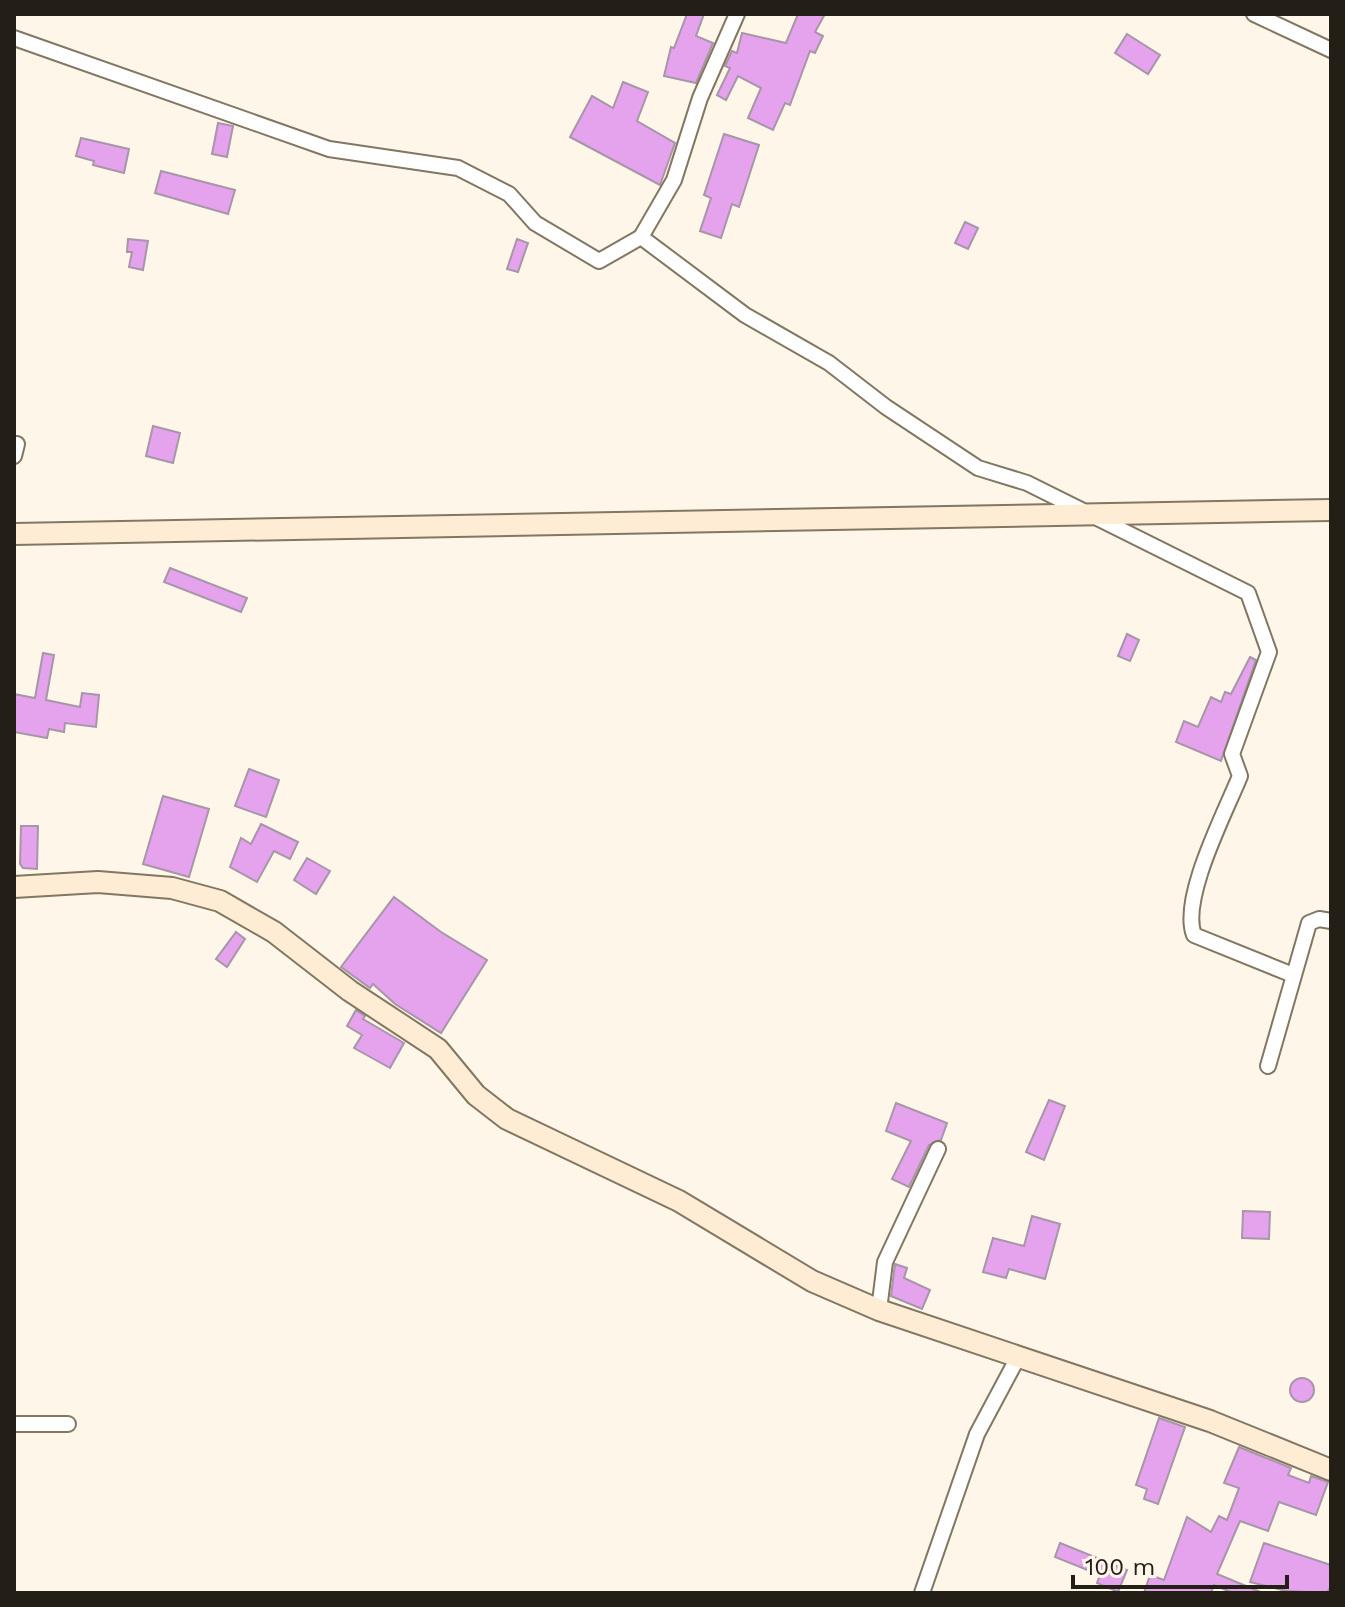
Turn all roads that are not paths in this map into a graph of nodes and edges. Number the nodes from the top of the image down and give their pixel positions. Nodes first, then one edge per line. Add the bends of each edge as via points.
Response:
1 (737, 14) edge
2 (1254, 14) edge
3 (14, 38) edge
4 (1331, 50) edge
5 (641, 237) junction
6 (1331, 510) edge
7 (1089, 515) junction
8 (14, 534) edge
9 (14, 887) edge
10 (1331, 921) edge
11 (1293, 975) junction
12 (1268, 1066) dead end
13 (938, 1149) dead end
14 (879, 1310) junction
15 (1017, 1359) junction
16 (14, 1424) edge
17 (68, 1424) dead end
18 (1331, 1470) edge
19 (922, 1593) edge

1 - 5 street via 700,98 674,180
2 - 4 street
3 - 5 street via 329,149 458,168 509,194 535,223 599,261
5 - 7 street via 745,315 829,363 978,468 1027,483
6 - 7 street
7 - 8 street
7 - 11 street via 1248,593 1255,608 1269,652 1232,754 1240,776 1195,890 1189,920 1194,935
9 - 14 street via 113,883 172,888 220,901 274,932 438,1049 476,1095 507,1119 679,1201 812,1281
10 - 11 street via 1309,923
11 - 12 street
13 - 14 street via 885,1262
14 - 15 street
15 - 18 street via 1210,1421
15 - 19 street via 977,1434
16 - 17 street

